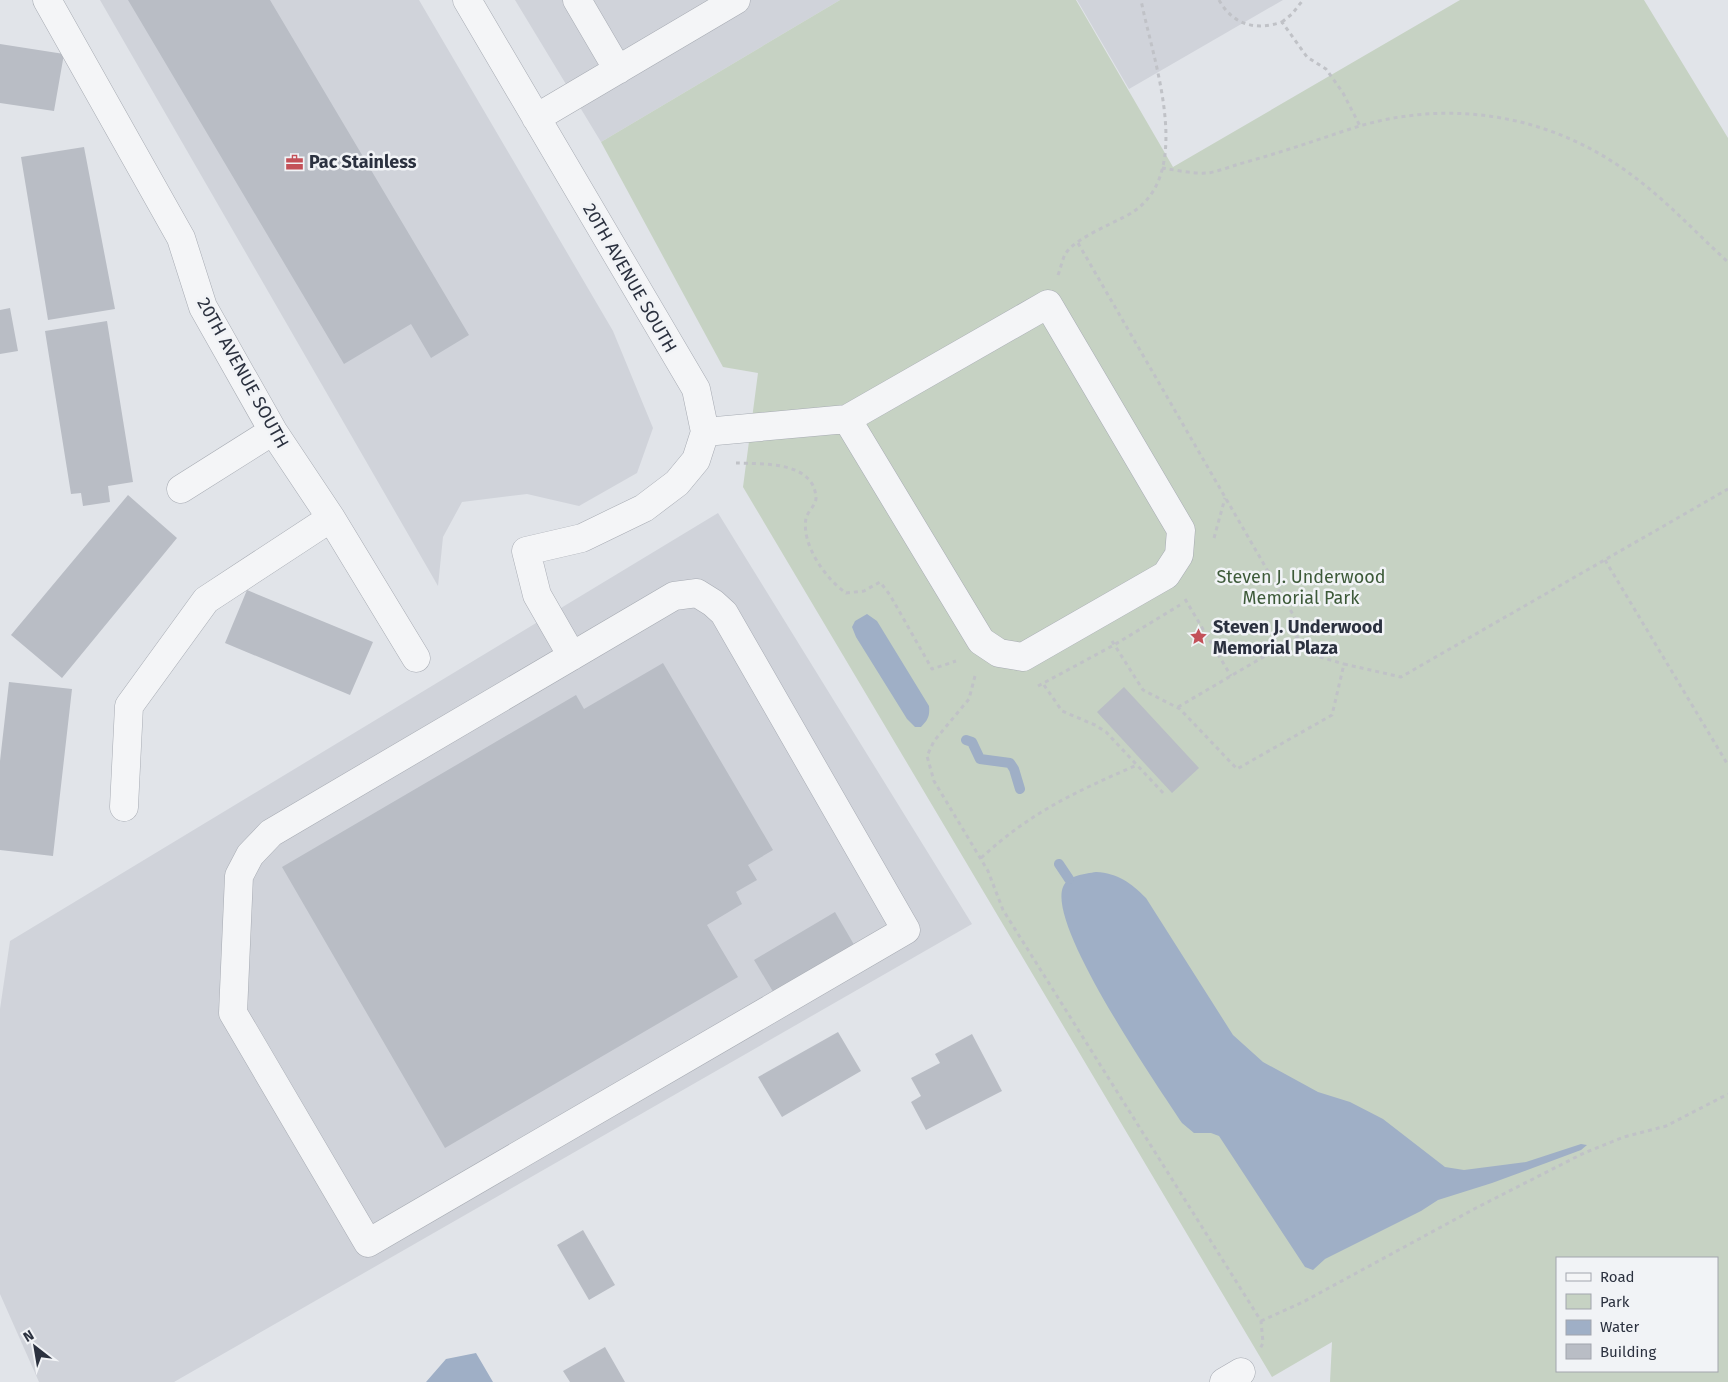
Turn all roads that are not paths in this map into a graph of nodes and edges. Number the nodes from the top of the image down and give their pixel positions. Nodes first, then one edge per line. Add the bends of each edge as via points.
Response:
1 (47, 0) edge
2 (467, 0) edge
3 (577, 0) edge
4 (736, 0) edge
5 (618, 70) junction
6 (536, 118) junction
7 (848, 419) junction
8 (273, 431) junction
9 (705, 432) junction
10 (181, 489) dead end
11 (331, 518) junction
12 (572, 656) junction
13 (416, 658) dead end
14 (124, 807) dead end

1 - 8 street, 20TH AVENUE SOUTH via 181,238 203,307
2 - 6 street, 20TH AVENUE SOUTH
3 - 5 street
4 - 5 street
5 - 6 street
6 - 9 street, 20TH AVENUE SOUTH via 696,389
7 - 7 street via 1048,304 1181,530 1179,555 1166,575 1022,657 999,653 981,641
7 - 9 street
8 - 10 street
8 - 11 street, 20TH AVENUE SOUTH
9 - 12 street via 696,460 677,484 644,508 582,538 526,551 537,595
11 - 13 street, 20TH AVENUE SOUTH
11 - 14 street via 206,600 129,706
12 - 12 street via 674,596 697,593 713,603 724,613 906,930 368,1243 233,1013 239,876 250,855 271,833

